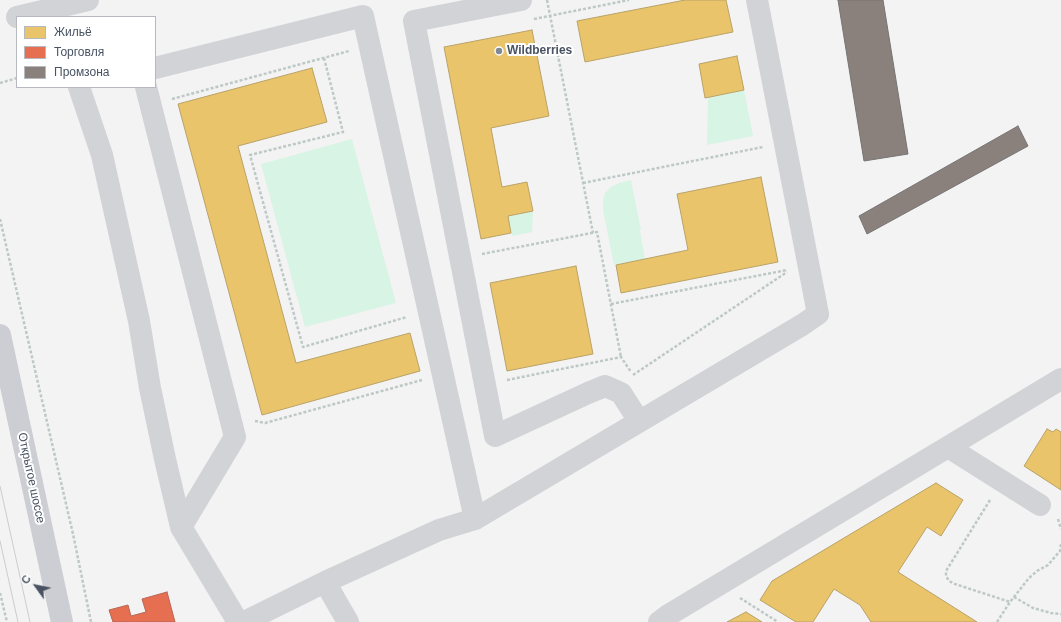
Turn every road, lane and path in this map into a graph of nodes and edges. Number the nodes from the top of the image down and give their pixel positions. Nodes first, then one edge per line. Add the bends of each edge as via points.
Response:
1 (88, 0) edge
2 (520, 0) edge
3 (547, 0) edge
4 (757, 0) edge
5 (41, 15) edge
6 (29, 16) edge
7 (16, 17) edge
8 (0, 21) edge
9 (370, 46) junction
10 (324, 58) junction
11 (156, 68) edge
12 (16, 78) edge
13 (0, 83) edge
14 (146, 88) edge
15 (86, 89) edge
16 (167, 100) dead end
17 (785, 143) junction
18 (583, 183) junction
19 (0, 219) edge
20 (593, 233) junction
21 (460, 259) junction
22 (611, 304) junction
23 (409, 317) dead end
24 (0, 335) edge
25 (621, 357) dead end
26 (443, 374) junction
27 (633, 376) dead end
28 (1061, 379) edge
29 (639, 421) junction
30 (235, 437) junction
31 (948, 447) junction
32 (1002, 481) junction
33 (1040, 505) dead end
34 (475, 519) junction
35 (181, 527) junction
36 (1061, 544) edge
37 (325, 582) junction
38 (719, 585) junction
39 (0, 594) edge
40 (1014, 597) junction
41 (1010, 602) junction
42 (1061, 614) edge
43 (7, 622) edge
44 (62, 622) edge
45 (91, 622) edge
46 (238, 622) edge
47 (244, 622) edge
48 (348, 622) edge
49 (659, 622) edge
50 (778, 622) edge
51 (997, 622) edge

1 - 5 street
2 - 21 street via 414,21
3 - 18 path
4 - 17 street
5 - 6 street
7 - 8 street
9 - 10 path
9 - 11 street via 363,16
9 - 26 street
10 - 16 path
10 - 23 path via 343,132 250,155 302,347
12 - 13 path
14 - 30 street
15 - 35 street via 139,321 150,388
17 - 18 path
17 - 29 street via 818,314
18 - 20 path
19 - 45 path
20 - 21 path
20 - 22 path via 597,232
21 - 29 street via 495,436 605,386 621,393
22 - 25 path
22 - 27 path via 791,269
24 - 44 main road, Открытое шоссе
26 - 30 path via 265,423 250,420
26 - 34 street
28 - 31 street
29 - 34 street
30 - 35 street
31 - 32 street
31 - 38 street
32 - 33 street
32 - 41 path via 946,571 946,576 955,584
34 - 37 street via 439,530
35 - 46 street
36 - 40 path via 1060,551 1048,565 1029,578
37 - 47 street
37 - 48 street
38 - 49 street
38 - 50 path
39 - 43 path
40 - 41 path
40 - 42 path via 1033,608
41 - 51 path

